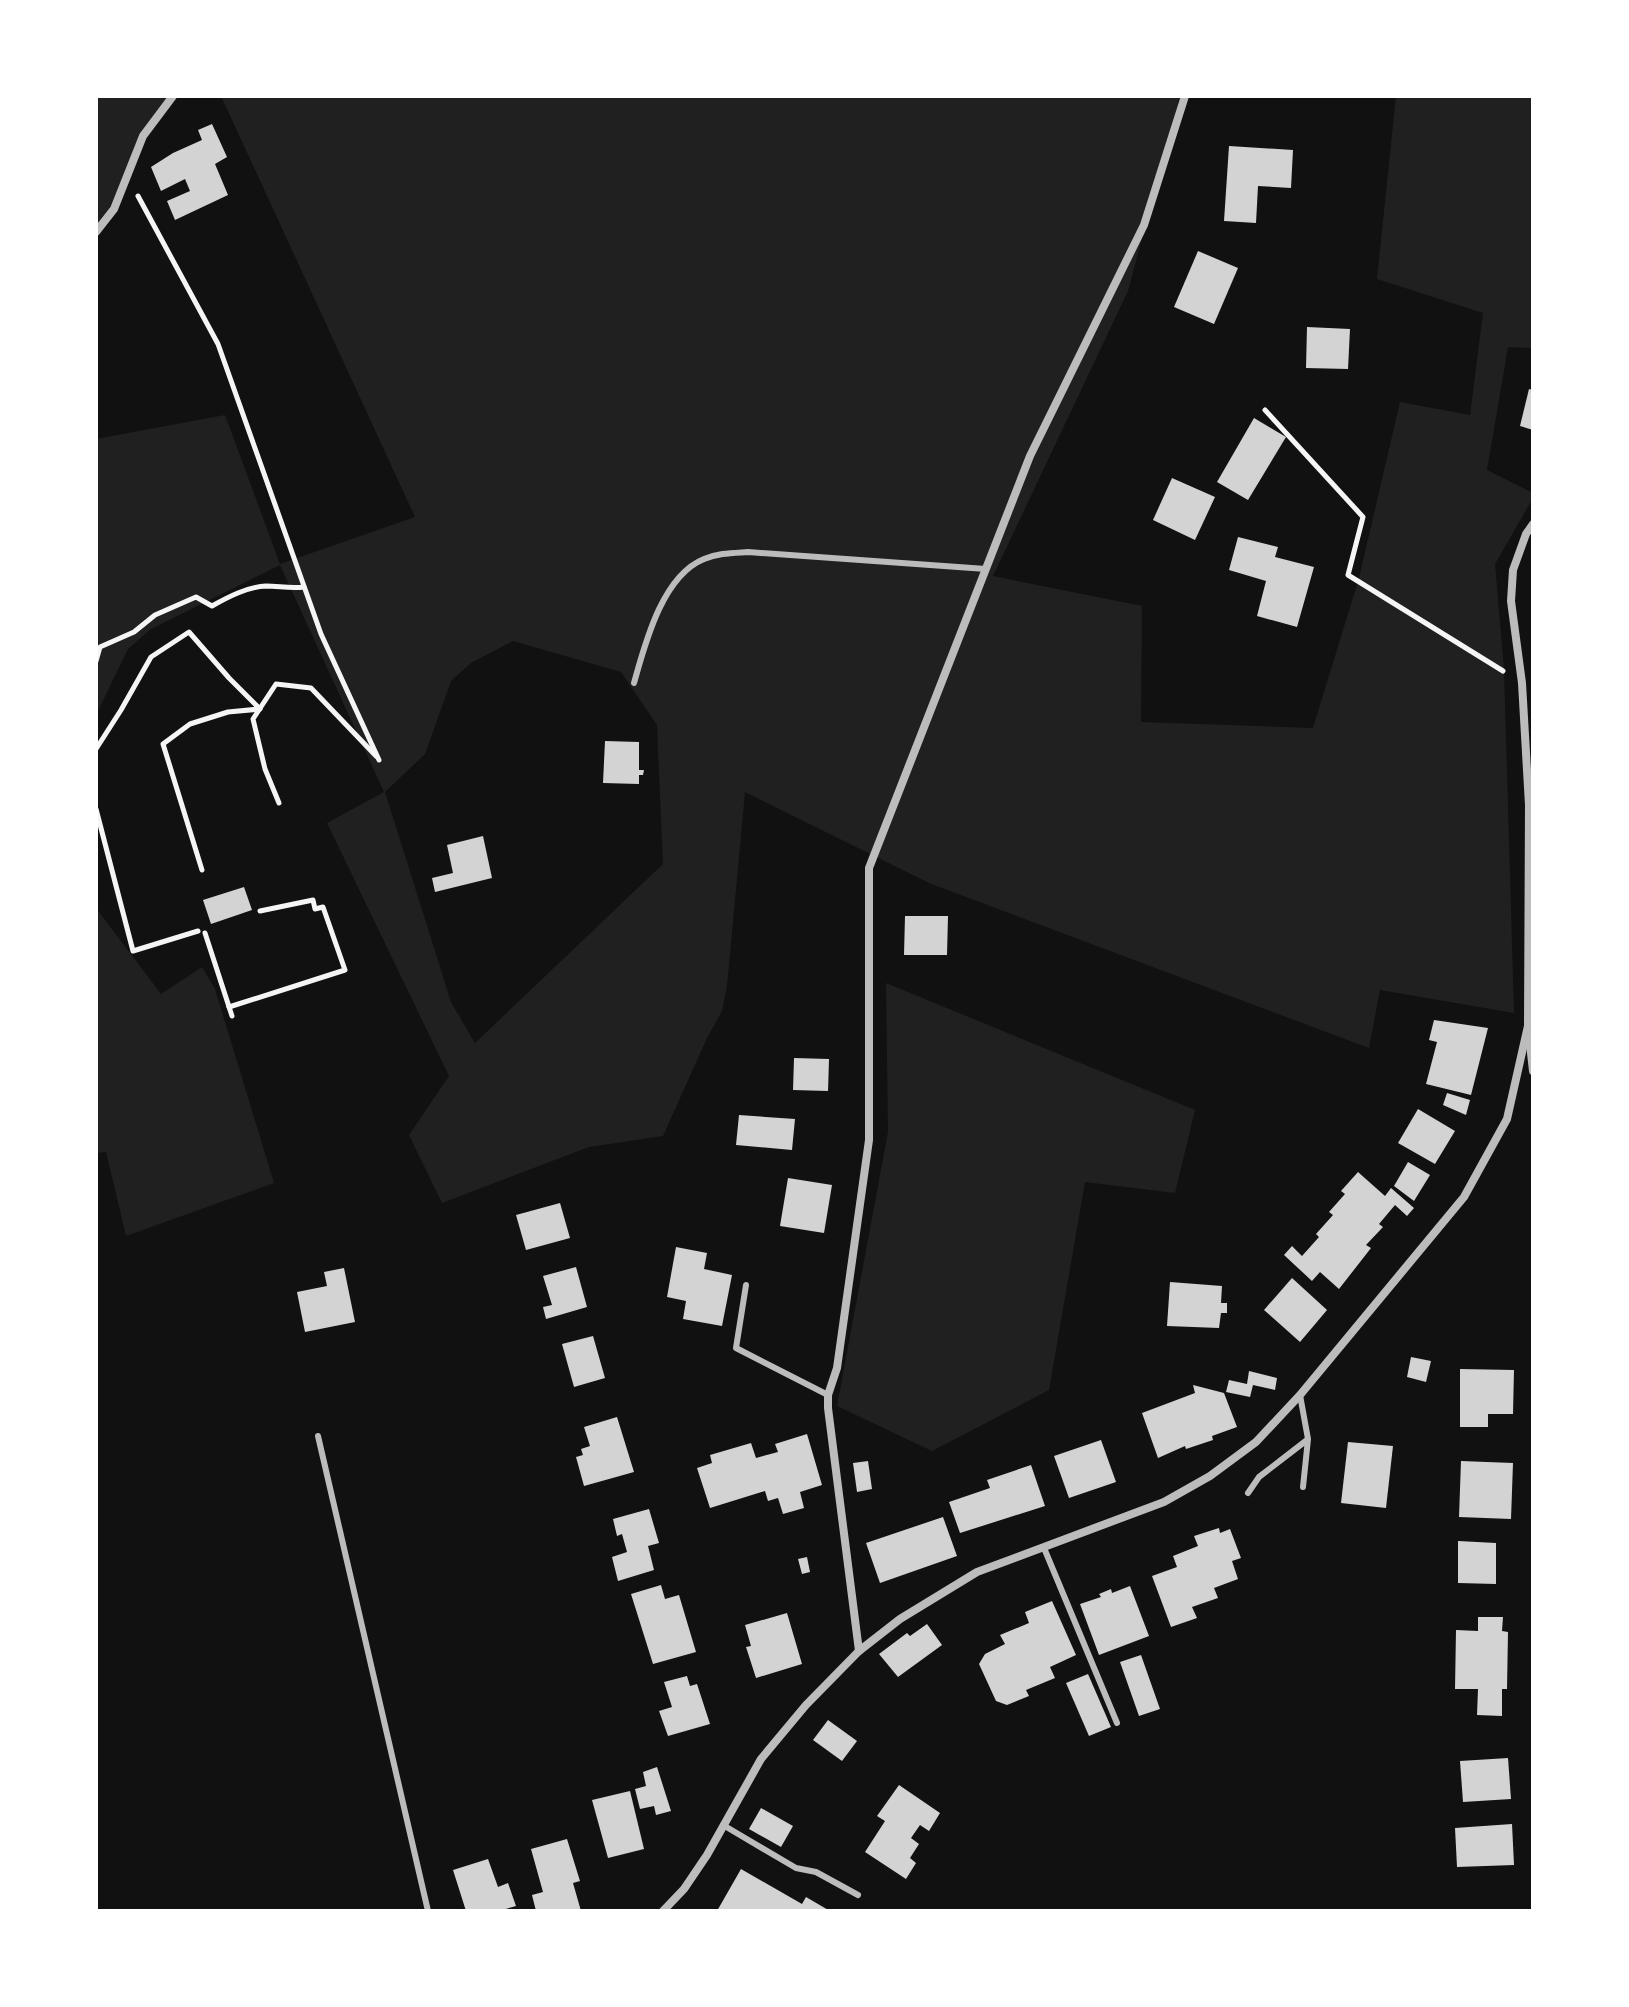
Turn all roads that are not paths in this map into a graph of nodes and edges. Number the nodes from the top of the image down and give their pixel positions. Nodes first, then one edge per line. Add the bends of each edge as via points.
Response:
1 (173, 96) edge
2 (1185, 96) edge
3 (96, 232) edge
4 (1533, 524) edge
5 (986, 569) junction
6 (634, 683) dead end
7 (1528, 1026) junction
8 (1533, 1071) edge
9 (746, 1285) dead end
10 (828, 1395) junction
11 (1300, 1395) junction
12 (318, 1436) dead end
13 (1308, 1439) junction
14 (1303, 1487) dead end
15 (1248, 1493) dead end
16 (1044, 1548) junction
17 (859, 1651) junction
18 (1117, 1723) dead end
19 (723, 1825) junction
20 (858, 1895) dead end
21 (428, 1911) edge
22 (663, 1911) edge

1 - 3 street via 143,136 114,209
2 - 5 street via 1144,225 1030,456
4 - 7 street via 1513,570 1511,601 1529,805
5 - 6 lane via 748,552 702,559 684,572 658,613
5 - 10 street via 869,868 869,1140 837,1368
7 - 8 street
7 - 11 street via 1507,1119 1464,1197
9 - 10 lane via 736,1348
10 - 17 street
11 - 13 lane
11 - 16 street via 1256,1442 1210,1476 1164,1502
12 - 21 lane
13 - 14 lane
13 - 15 lane via 1259,1477
16 - 17 street via 948,1588
16 - 18 lane
17 - 19 street via 770,1747
19 - 20 lane via 796,1868 816,1872
19 - 22 street via 684,1889

